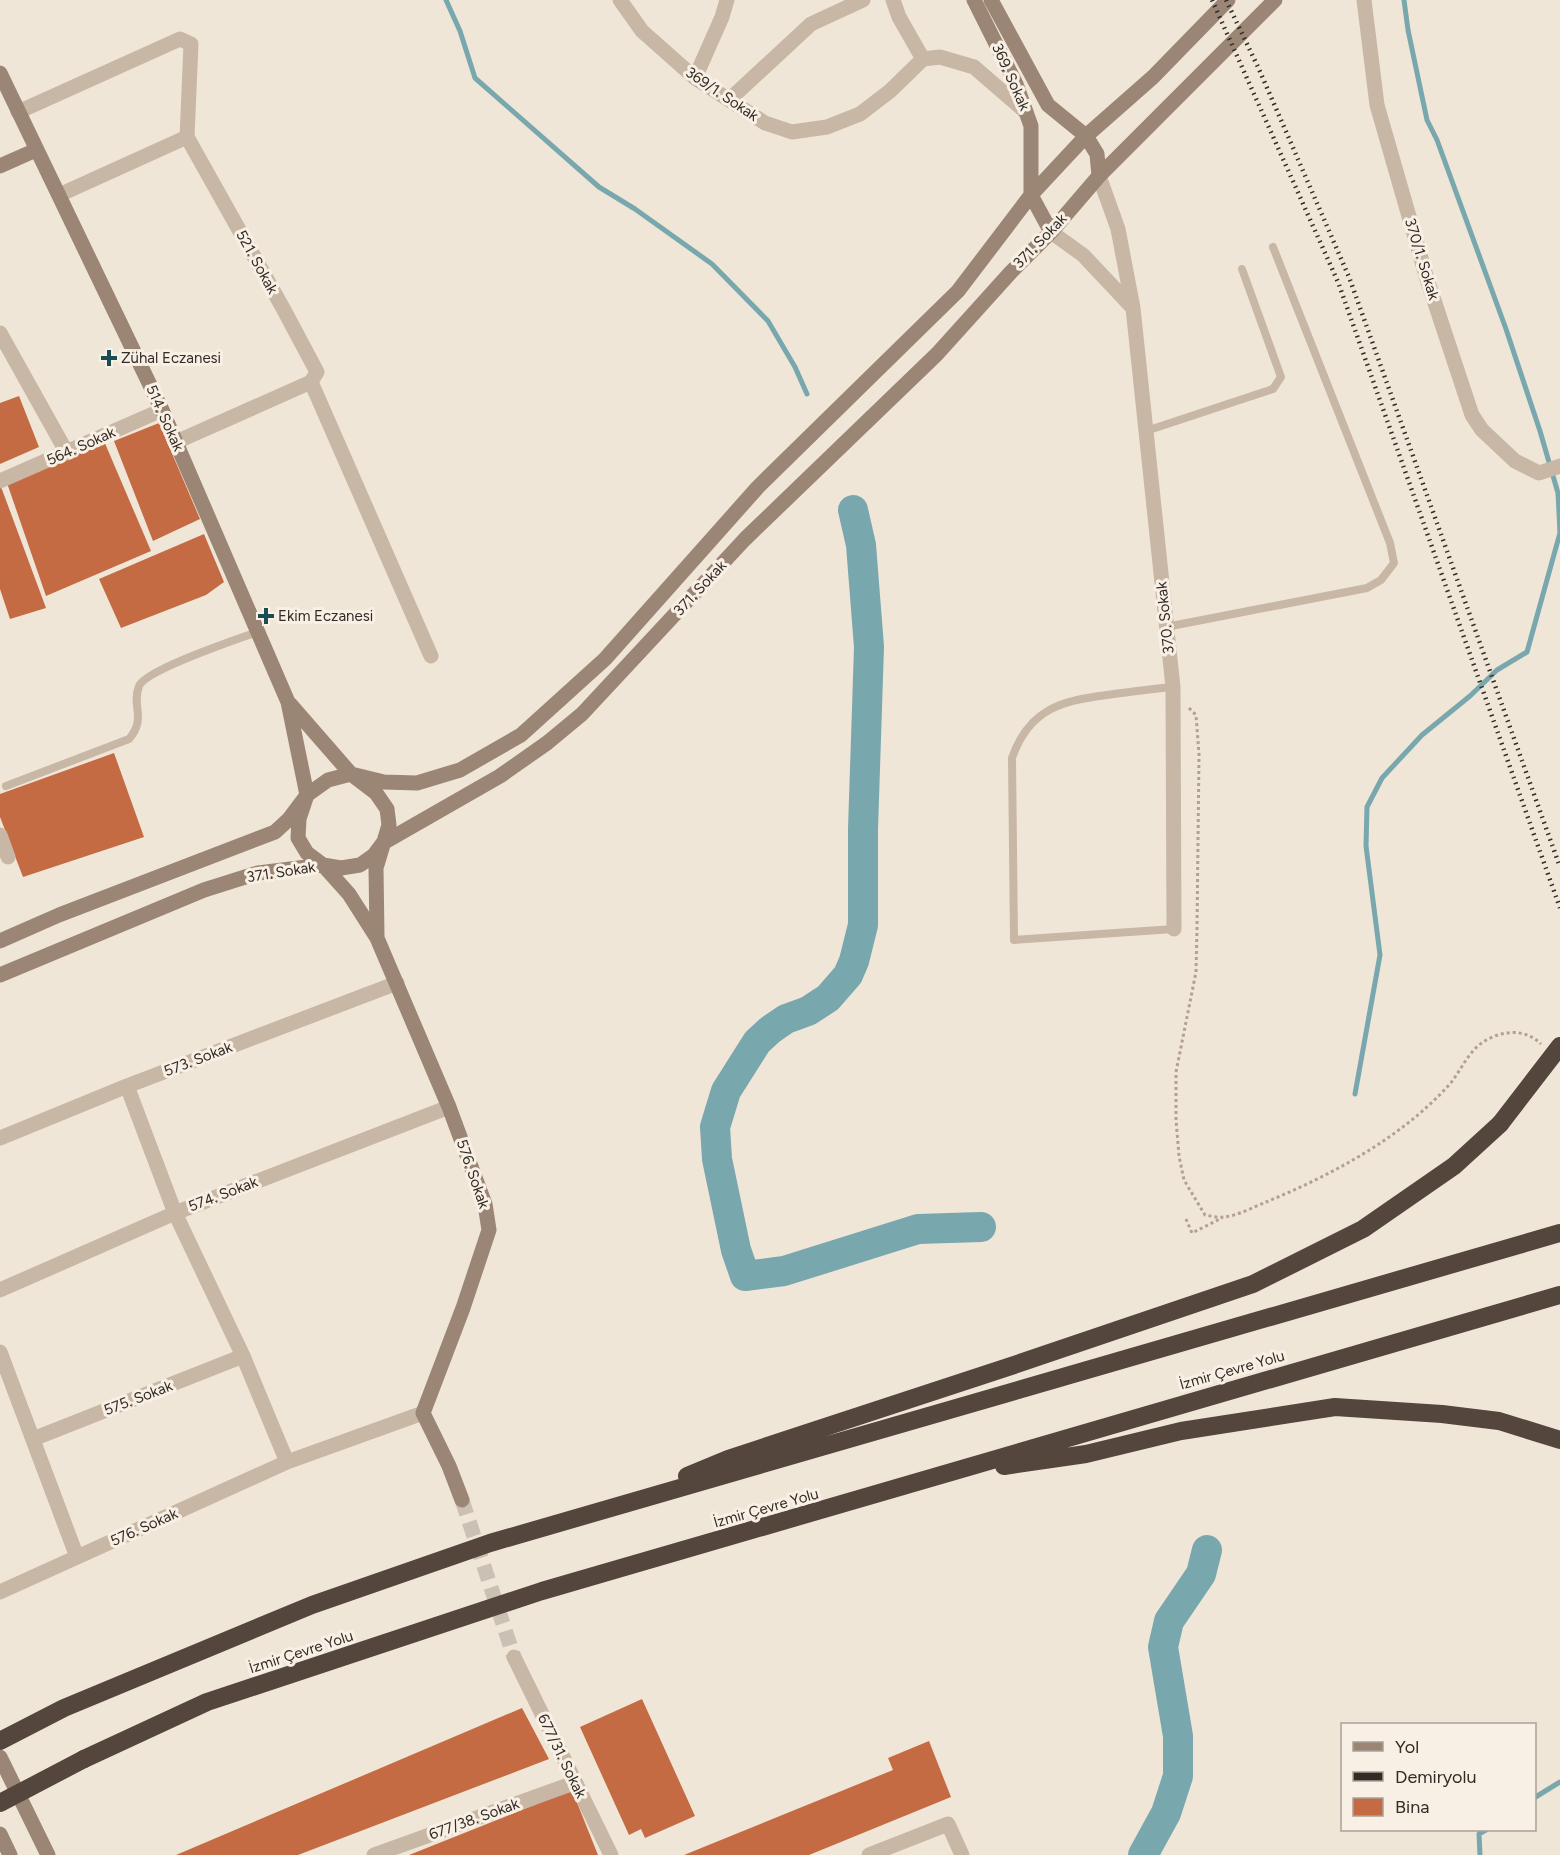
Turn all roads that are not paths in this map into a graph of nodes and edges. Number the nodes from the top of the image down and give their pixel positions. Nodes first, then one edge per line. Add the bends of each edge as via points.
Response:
1 (620, 0) edge
2 (727, 0) edge
3 (863, 0) edge
4 (892, 0) edge
5 (974, 0) edge
6 (991, 0) edge
7 (1228, 0) edge
8 (1275, 0) edge
9 (1355, 0) edge
10 (1365, 6) edge
11 (923, 59) junction
12 (0, 73) edge
13 (695, 78) junction
14 (729, 100) junction
15 (18, 112) junction
16 (1026, 112) junction
17 (1086, 136) junction
18 (187, 137) junction
19 (36, 150) junction
20 (0, 166) edge
21 (1099, 176) junction
22 (59, 195) junction
23 (1031, 195) junction
24 (1051, 232) junction
25 (1273, 247) dead end
26 (1242, 269) dead end
27 (1133, 308) junction
28 (0, 333) edge
29 (312, 382) junction
30 (162, 410) junction
31 (1146, 431) junction
32 (176, 442) junction
33 (67, 453) junction
34 (1560, 466) edge
35 (0, 481) edge
36 (1166, 627) junction
37 (257, 632) junction
38 (431, 656) dead end
39 (1173, 687) junction
40 (288, 702) junction
41 (351, 774) junction
42 (6, 786) dead end
43 (307, 795) junction
44 (0, 835) edge
45 (383, 843) junction
46 (8, 857) dead end
47 (322, 865) junction
48 (1174, 929) joint
49 (377, 938) junction
50 (0, 941) edge
51 (0, 975) edge
52 (397, 983) junction
53 (1553, 1048) edge
54 (127, 1086) junction
55 (449, 1107) junction
56 (0, 1138) edge
57 (175, 1212) junction
58 (1560, 1233) edge
59 (0, 1290) edge
60 (1560, 1294) edge
61 (0, 1352) edge
62 (243, 1356) junction
63 (423, 1413) junction
64 (33, 1439) junction
65 (1560, 1440) edge
66 (287, 1462) junction
67 (939, 1476) junction
68 (462, 1500) tunnel mouth
69 (614, 1508) junction
70 (77, 1557) junction
71 (0, 1592) edge
72 (514, 1658) tunnel mouth
73 (0, 1741) edge
74 (0, 1757) edge
75 (574, 1783) junction
76 (0, 1803) edge
77 (0, 1834) edge
78 (10, 1855) edge
79 (48, 1855) edge
80 (374, 1855) edge
81 (611, 1855) edge
82 (869, 1855) edge
83 (962, 1855) edge

1 - 13 street, 369/1. Sokak via 642,31
2 - 13 street
3 - 14 street via 811,24
4 - 11 street
5 - 16 main road, 369. Sokak
6 - 17 main road, 369. Sokak via 1048,105
7 - 17 main road, 371. Sokak via 1153,77
8 - 21 main road, 371. Sokak
9 - 10 street
10 - 34 street, 370/1. Sokak via 1377,105 1472,415 1515,461 1539,473
11 - 14 street, 369/1. Sokak via 860,114 827,127 792,132 765,123
11 - 16 street via 940,57 974,67
12 - 15 main road, 514. Sokak
13 - 14 street, 369/1. Sokak
15 - 18 street via 180,39 191,44
15 - 19 main road, 514. Sokak
16 - 23 main road, 369. Sokak via 1031,126
17 - 21 main road via 1097,154
17 - 23 main road, 371. Sokak
18 - 22 street
18 - 29 street, 521. Sokak via 316,372
19 - 20 main road
19 - 22 main road, 514. Sokak
21 - 24 main road, 371. Sokak
21 - 27 street, 370. Sokak via 1118,230
22 - 30 main road, 514. Sokak
23 - 24 main road
23 - 41 main road, 371. Sokak via 958,291 758,487 605,659 521,735 460,770 417,783 384,782
24 - 27 street via 1083,255
24 - 45 main road, 371. Sokak via 937,354 745,539 582,714 500,776
25 - 36 lane via 1390,543 1394,563 1381,580 1367,588
26 - 31 lane via 1281,377 1273,389
27 - 31 street, 370. Sokak
28 - 33 street
29 - 32 street
29 - 38 street
30 - 32 main road, 514. Sokak
30 - 33 street, 564. Sokak
31 - 36 street, 370. Sokak
32 - 37 main road, 514. Sokak
33 - 35 street, 564. Sokak
36 - 39 street, 370. Sokak
37 - 40 main road, 514. Sokak
37 - 42 lane via 154,672 140,684 136,699 139,715 129,740
39 - 48 street, 370. Sokak
39 - 48 lane via 1058,705 1029,726 1012,758 1014,940
40 - 41 main road
40 - 43 main road
41 - 43 main road via 328,780
41 - 45 main road via 375,793 387,809
43 - 47 main road via 298,838 307,853
43 - 50 main road via 274,832
44 - 46 street
45 - 47 main road, 371. Sokak via 360,865
45 - 49 main road via 376,868
47 - 49 main road via 349,894
47 - 51 main road, 371. Sokak via 258,873 204,890
49 - 52 main road, 576. Sokak
52 - 54 street, 573. Sokak
52 - 55 main road, 576. Sokak
53 - 69 highway, bridge via 1500,1124 1454,1166 1363,1229 1253,1284 729,1458
54 - 56 street, 573. Sokak
54 - 57 street
55 - 57 street, 574. Sokak
55 - 63 main road, 576. Sokak via 485,1204 489,1230
57 - 59 street, 574. Sokak
57 - 62 street
58 - 69 highway
60 - 67 highway, İzmir Çevre Yolu
61 - 64 street
62 - 64 street, 575. Sokak
62 - 66 street
63 - 66 street, 576. Sokak
63 - 68 main road
64 - 70 street
65 - 67 highway via 1499,1421 1335,1407 1181,1431 1086,1454
66 - 70 street, 576. Sokak
67 - 76 highway, İzmir Çevre Yolu, bridge via 542,1591 207,1702
69 - 73 highway via 490,1543 312,1605 64,1708
70 - 71 street, 576. Sokak
72 - 75 street, 677/31. Sokak
74 - 79 main road
75 - 80 street, 677/38. Sokak
75 - 81 street, 677/31. Sokak
77 - 78 main road
82 - 83 street via 948,1824

